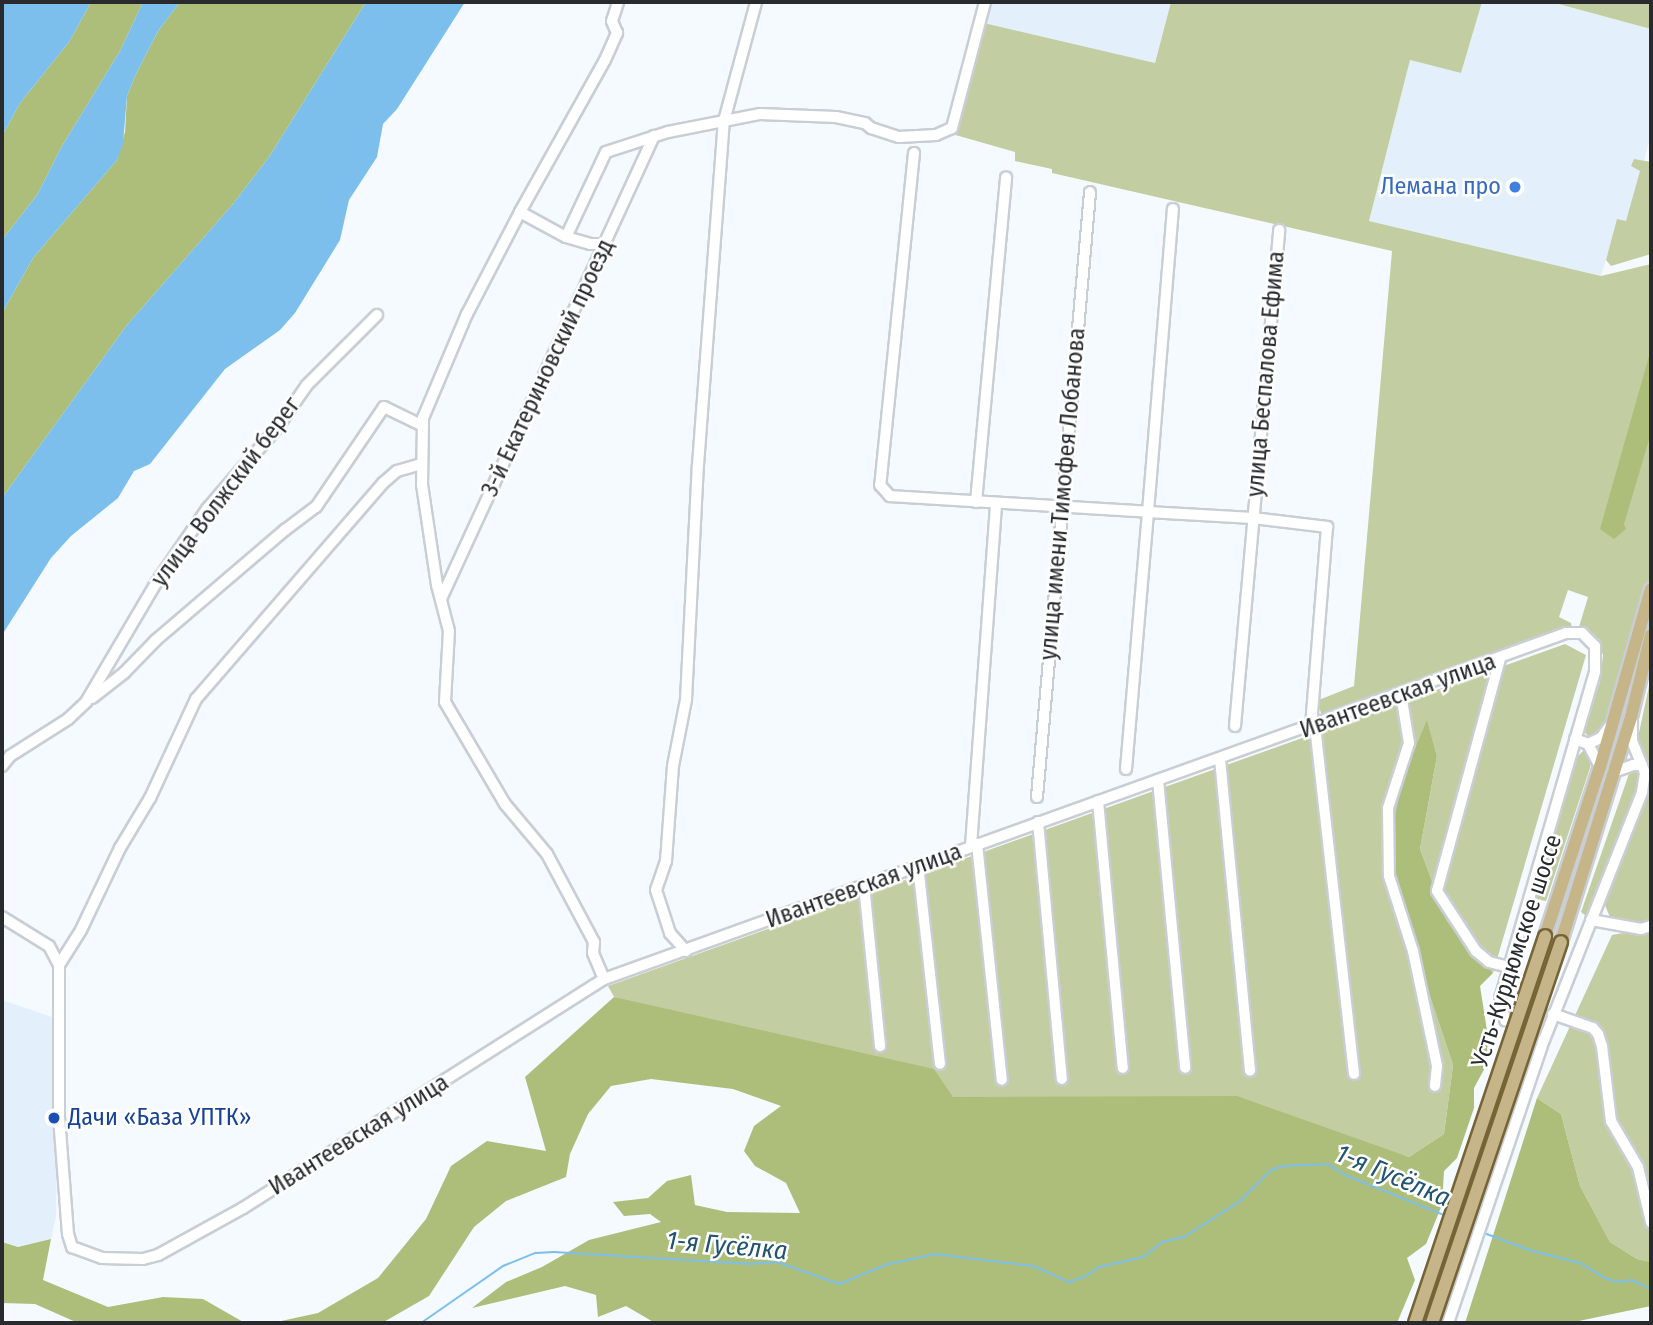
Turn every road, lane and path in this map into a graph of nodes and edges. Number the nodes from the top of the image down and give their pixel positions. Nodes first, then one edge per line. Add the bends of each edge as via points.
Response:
1 (618, 2) edge
2 (756, 2) edge
3 (985, 2) edge
4 (724, 121) junction
5 (654, 136) junction
6 (914, 153) dead end
7 (1006, 177) dead end
8 (1090, 191) dead end
9 (1173, 209) dead end
10 (520, 212) junction
11 (1279, 230) dead end
12 (566, 237) junction
13 (605, 244) junction
14 (377, 315) dead end
15 (423, 426) junction
16 (422, 464) junction
17 (976, 502) junction
18 (996, 503) junction
19 (1063, 505) junction
20 (1148, 512) junction
21 (1253, 518) junction
22 (1651, 589) edge
23 (441, 600) junction
24 (1651, 635) edge
25 (1500, 659) junction
26 (1401, 694) junction
27 (86, 702) junction
28 (1631, 718) junction
29 (1612, 724) junction
30 (1235, 726) dead end
31 (1313, 727) junction
32 (1575, 739) junction
33 (1588, 744) junction
34 (1220, 760) junction
35 (1642, 765) junction
36 (2, 766) edge
37 (1600, 767) junction
38 (1126, 769) dead end
39 (1613, 772) junction
40 (1158, 780) junction
41 (1037, 797) dead end
42 (1098, 802) junction
43 (1038, 822) junction
44 (974, 845) junction
45 (918, 865) junction
46 (864, 885) junction
47 (2, 917) edge
48 (1591, 920) junction
49 (1646, 927) edge
50 (1651, 935) edge
51 (686, 951) junction
52 (59, 965) junction
53 (1509, 967) junction
54 (604, 979) junction
55 (1553, 1014) junction
56 (1505, 1020) dead end
57 (880, 1046) dead end
58 (940, 1064) dead end
59 (1122, 1068) dead end
60 (1185, 1068) dead end
61 (1250, 1071) dead end
62 (1354, 1074) dead end
63 (1062, 1079) dead end
64 (1002, 1080) dead end
65 (1435, 1086) dead end
66 (1651, 1222) edge
67 (1415, 1323) edge
68 (1432, 1323) edge
69 (1448, 1323) edge

1 - 10 street via 612,21 617,33 605,60
2 - 4 street
3 - 4 street via 952,128 936,135 899,137 836,117 760,114
4 - 5 street
4 - 51 street via 686,700 673,766 666,861 656,890 670,933
5 - 12 street via 606,152
5 - 13 street, 3-й Екатериновский проезд
6 - 17 street via 880,485 890,496
7 - 17 street
8 - 19 street, улица имени Тимофея Лобанова
9 - 20 street
10 - 12 street
10 - 15 street via 467,314
11 - 21 street, улица Беспалова Ефима
12 - 13 street
13 - 23 street, 3-й Екатериновский проезд
14 - 27 street, улица Волжский берег via 307,385 277,428 207,509 156,583
15 - 16 street
15 - 27 street via 384,407 316,507
16 - 23 street
16 - 52 street via 397,471 383,483 196,699 150,798
17 - 18 street
18 - 19 street
18 - 44 street
19 - 20 street
19 - 41 street, улица имени Тимофея Лобанова
20 - 21 street
20 - 38 street
21 - 30 street, улица Беспалова Ефима
21 - 31 street via 1327,527
22 - 29 main road, Усть-Курдюмское шоссе
23 - 54 street via 449,631 445,702 505,804 547,855 594,942 593,953
24 - 28 main road, Усть-Курдюмское шоссе
25 - 26 street, Ивантеевская улица
25 - 32 street, Ивантеевская улица via 1566,634 1582,633 1589,638 1597,657
25 - 53 street via 1437,891 1476,951 1489,962
26 - 31 street, Ивантеевская улица
26 - 65 street via 1409,743 1388,808 1389,876 1413,951 1437,1066
27 - 36 street, улица Волжский берег
28 - 35 street via 1632,741
28 - 39 main road, Усть-Курдюмское шоссе
29 - 33 street via 1594,744
29 - 37 main road, Усть-Курдюмское шоссе
31 - 34 street, Ивантеевская улица
31 - 62 street
32 - 33 street
32 - 53 street
33 - 37 street
34 - 40 street, Ивантеевская улица
34 - 61 street
35 - 39 street
35 - 48 street via 1642,792
37 - 67 main road, Усть-Курдюмское шоссе, bridge
39 - 68 main road, Усть-Курдюмское шоссе, bridge via 1561,942
40 - 42 street, Ивантеевская улица
40 - 60 street
42 - 43 street, Ивантеевская улица
42 - 59 street
43 - 44 street, Ивантеевская улица
43 - 63 street
44 - 45 street, Ивантеевская улица
44 - 64 street
45 - 46 street, Ивантеевская улица
45 - 58 street
46 - 51 street, Ивантеевская улица
46 - 57 street
47 - 52 street via 49,946
48 - 49 street
48 - 55 street
49 - 50 street
51 - 54 street, Ивантеевская улица
52 - 54 street, Ивантеевская улица via 59,1116 68,1234 72,1247 84,1254 124,1260 158,1255 243,1208
53 - 56 street via 1500,998
55 - 66 street via 1598,1034 1611,1121 1638,1167
55 - 69 street via 1540,1038

